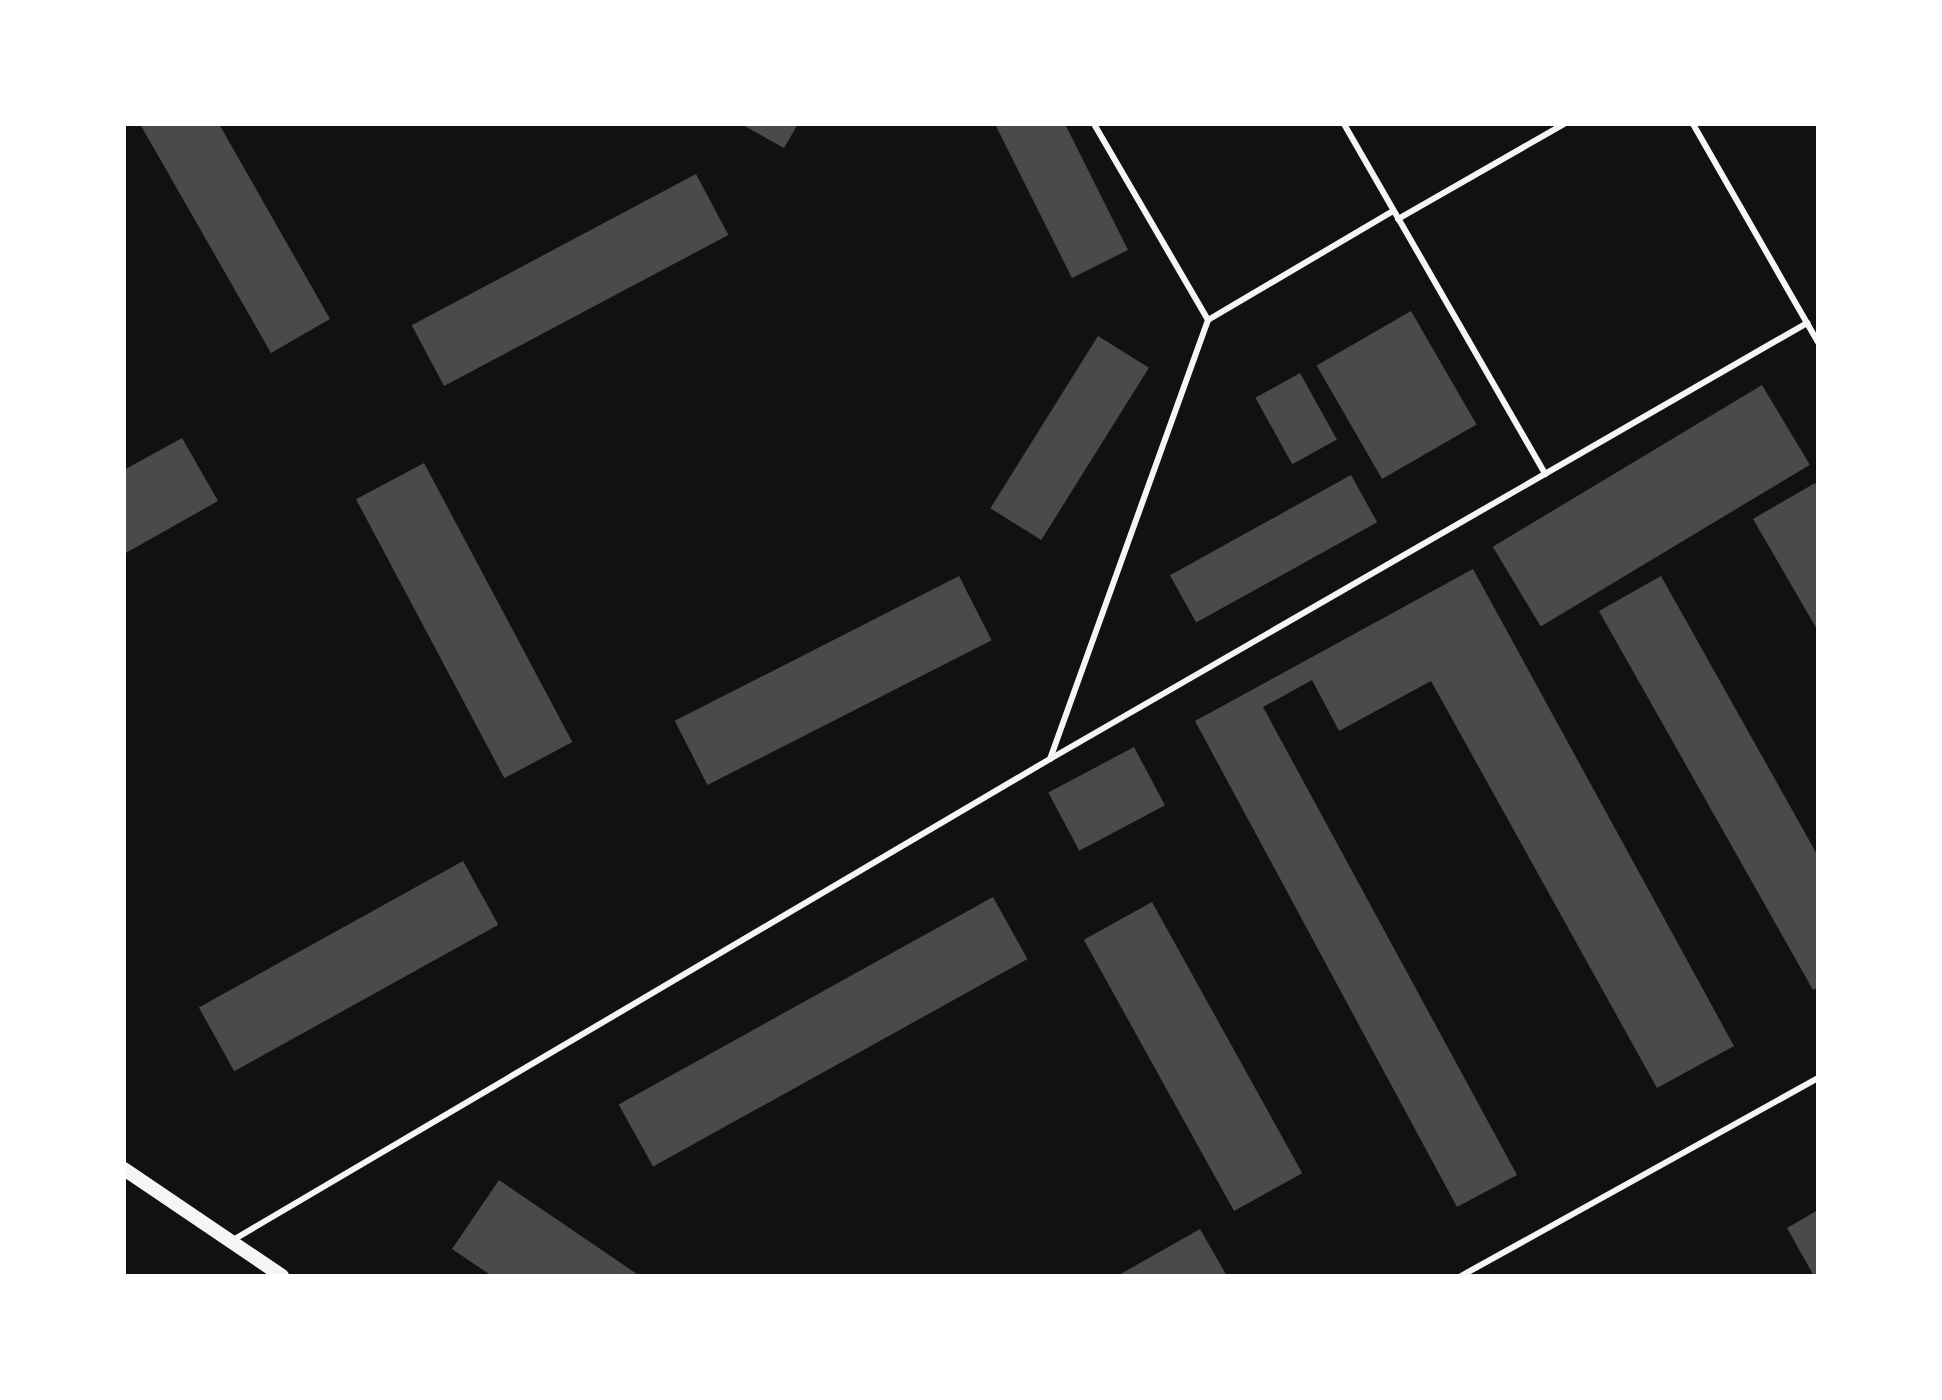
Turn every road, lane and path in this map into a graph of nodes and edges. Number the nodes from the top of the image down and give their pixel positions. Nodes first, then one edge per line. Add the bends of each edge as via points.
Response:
1 (1094, 124) edge
2 (1344, 124) edge
3 (1564, 124) edge
4 (1693, 124) edge
5 (1393, 211) junction
6 (1398, 219) junction
7 (1208, 320) junction
8 (1807, 323) junction
9 (1818, 342) edge
10 (1545, 474) junction
11 (1050, 759) junction
12 (1818, 1078) edge
13 (124, 1169) edge
14 (230, 1241) junction
15 (282, 1276) edge
16 (1461, 1276) edge

1 - 7 lane
2 - 5 lane
3 - 6 lane
4 - 8 lane
5 - 6 lane
5 - 7 lane
6 - 10 lane
7 - 11 lane
8 - 9 lane
8 - 10 lane
10 - 11 lane
11 - 14 lane
12 - 16 lane
13 - 14 street
14 - 15 street

